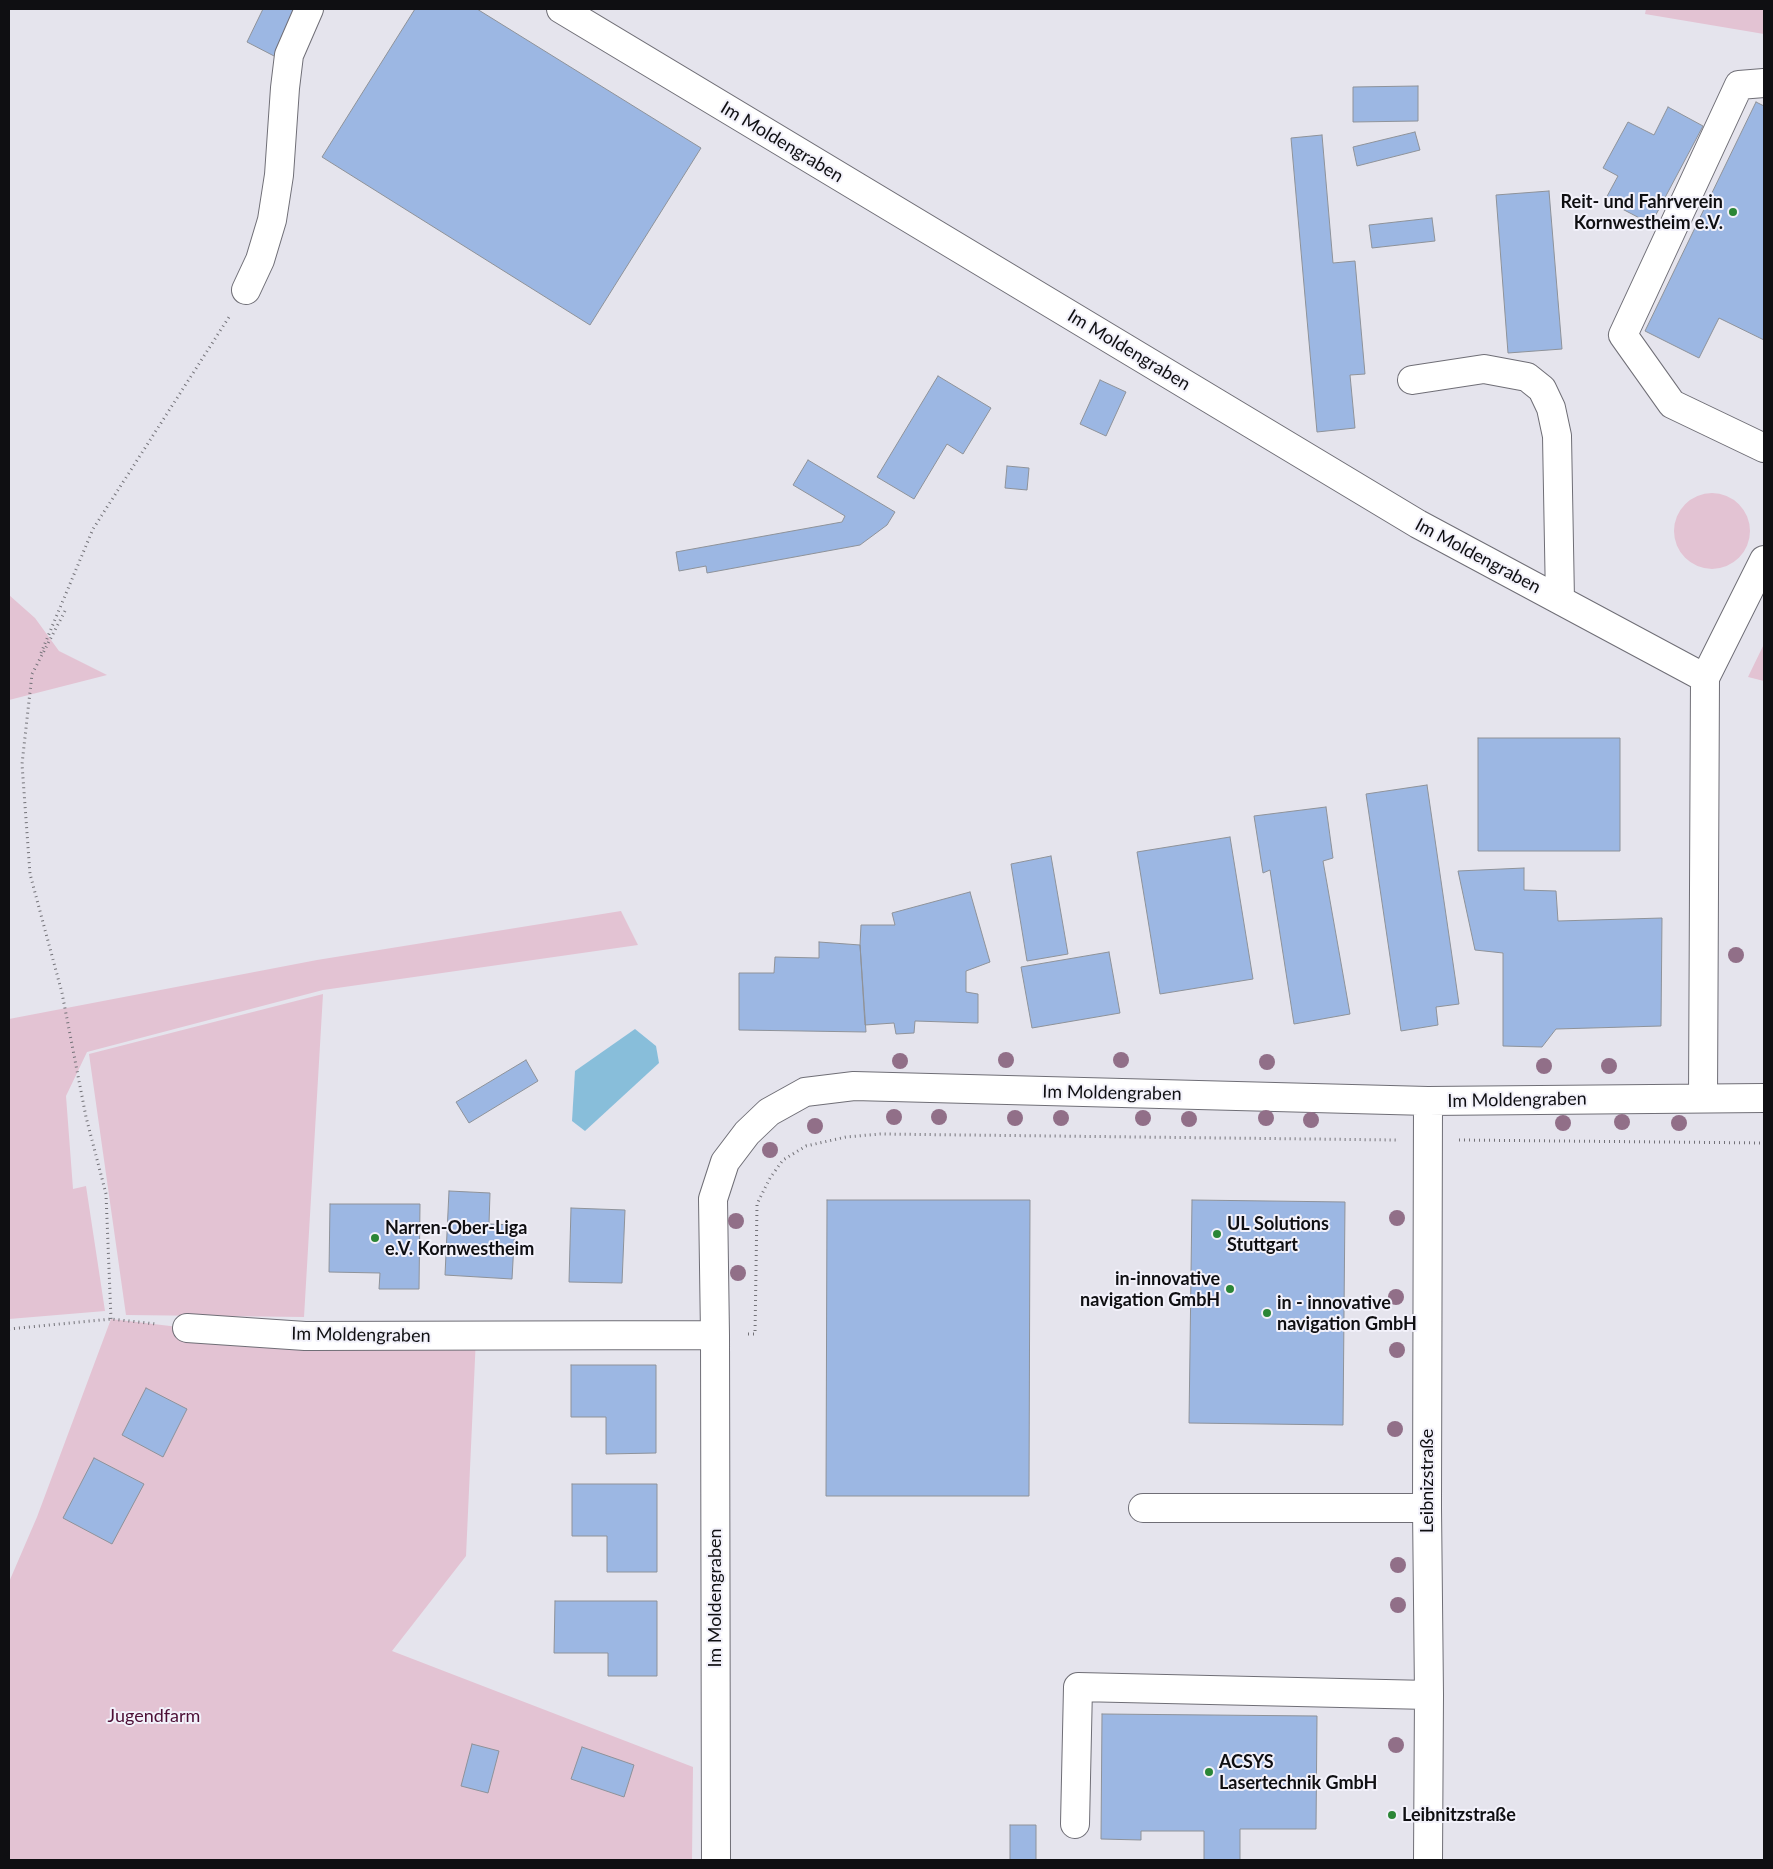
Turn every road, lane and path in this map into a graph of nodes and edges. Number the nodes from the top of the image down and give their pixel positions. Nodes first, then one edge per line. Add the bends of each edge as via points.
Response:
1 (309, 9) edge
2 (561, 9) edge
3 (1764, 84) edge
4 (246, 290) joint
5 (1412, 380) dead end
6 (1764, 448) edge
7 (1764, 560) edge
8 (1560, 600) junction
9 (65, 611) dead end
10 (32, 674) junction
11 (1704, 678) junction
12 (1702, 1098) junction
13 (1764, 1098) edge
14 (1428, 1101) junction
15 (1428, 1140) junction
16 (1764, 1142) edge
17 (111, 1319) junction
18 (187, 1328) joint
19 (9, 1329) edge
20 (714, 1335) junction
21 (1143, 1508) dead end
22 (1427, 1508) junction
23 (1429, 1695) junction
24 (1075, 1824) dead end
25 (716, 1860) edge
26 (1428, 1860) edge

1 - 4 street via 289,55 272,220 260,260
2 - 8 street, Im Moldengraben via 1410,519
3 - 6 street via 1739,85 1623,334 1672,404
4 - 10 path via 93,530
5 - 8 street via 1484,369 1527,377 1542,388 1551,408 1557,436
7 - 11 street
8 - 11 street, Im Moldengraben
9 - 10 path
10 - 17 path via 22,764 30,874 62,993 86,1117 106,1194
11 - 12 street
12 - 13 street, Im Moldengraben
12 - 14 street, Im Moldengraben
14 - 15 street, Leibnizstraße
14 - 20 street, Im Moldengraben via 854,1086 805,1092 769,1112 747,1132 725,1162 712,1199
15 - 16 path
15 - 20 path via 880,1134 806,1146 783,1160 757,1204 755,1334
15 - 22 street, Leibnizstraße
17 - 18 path
17 - 19 path
18 - 20 street, Im Moldengraben via 315,1336
20 - 25 street, Im Moldengraben
21 - 22 street
22 - 23 street, Leibnizstraße
23 - 24 street via 1078,1687
23 - 26 street, Leibnizstraße

